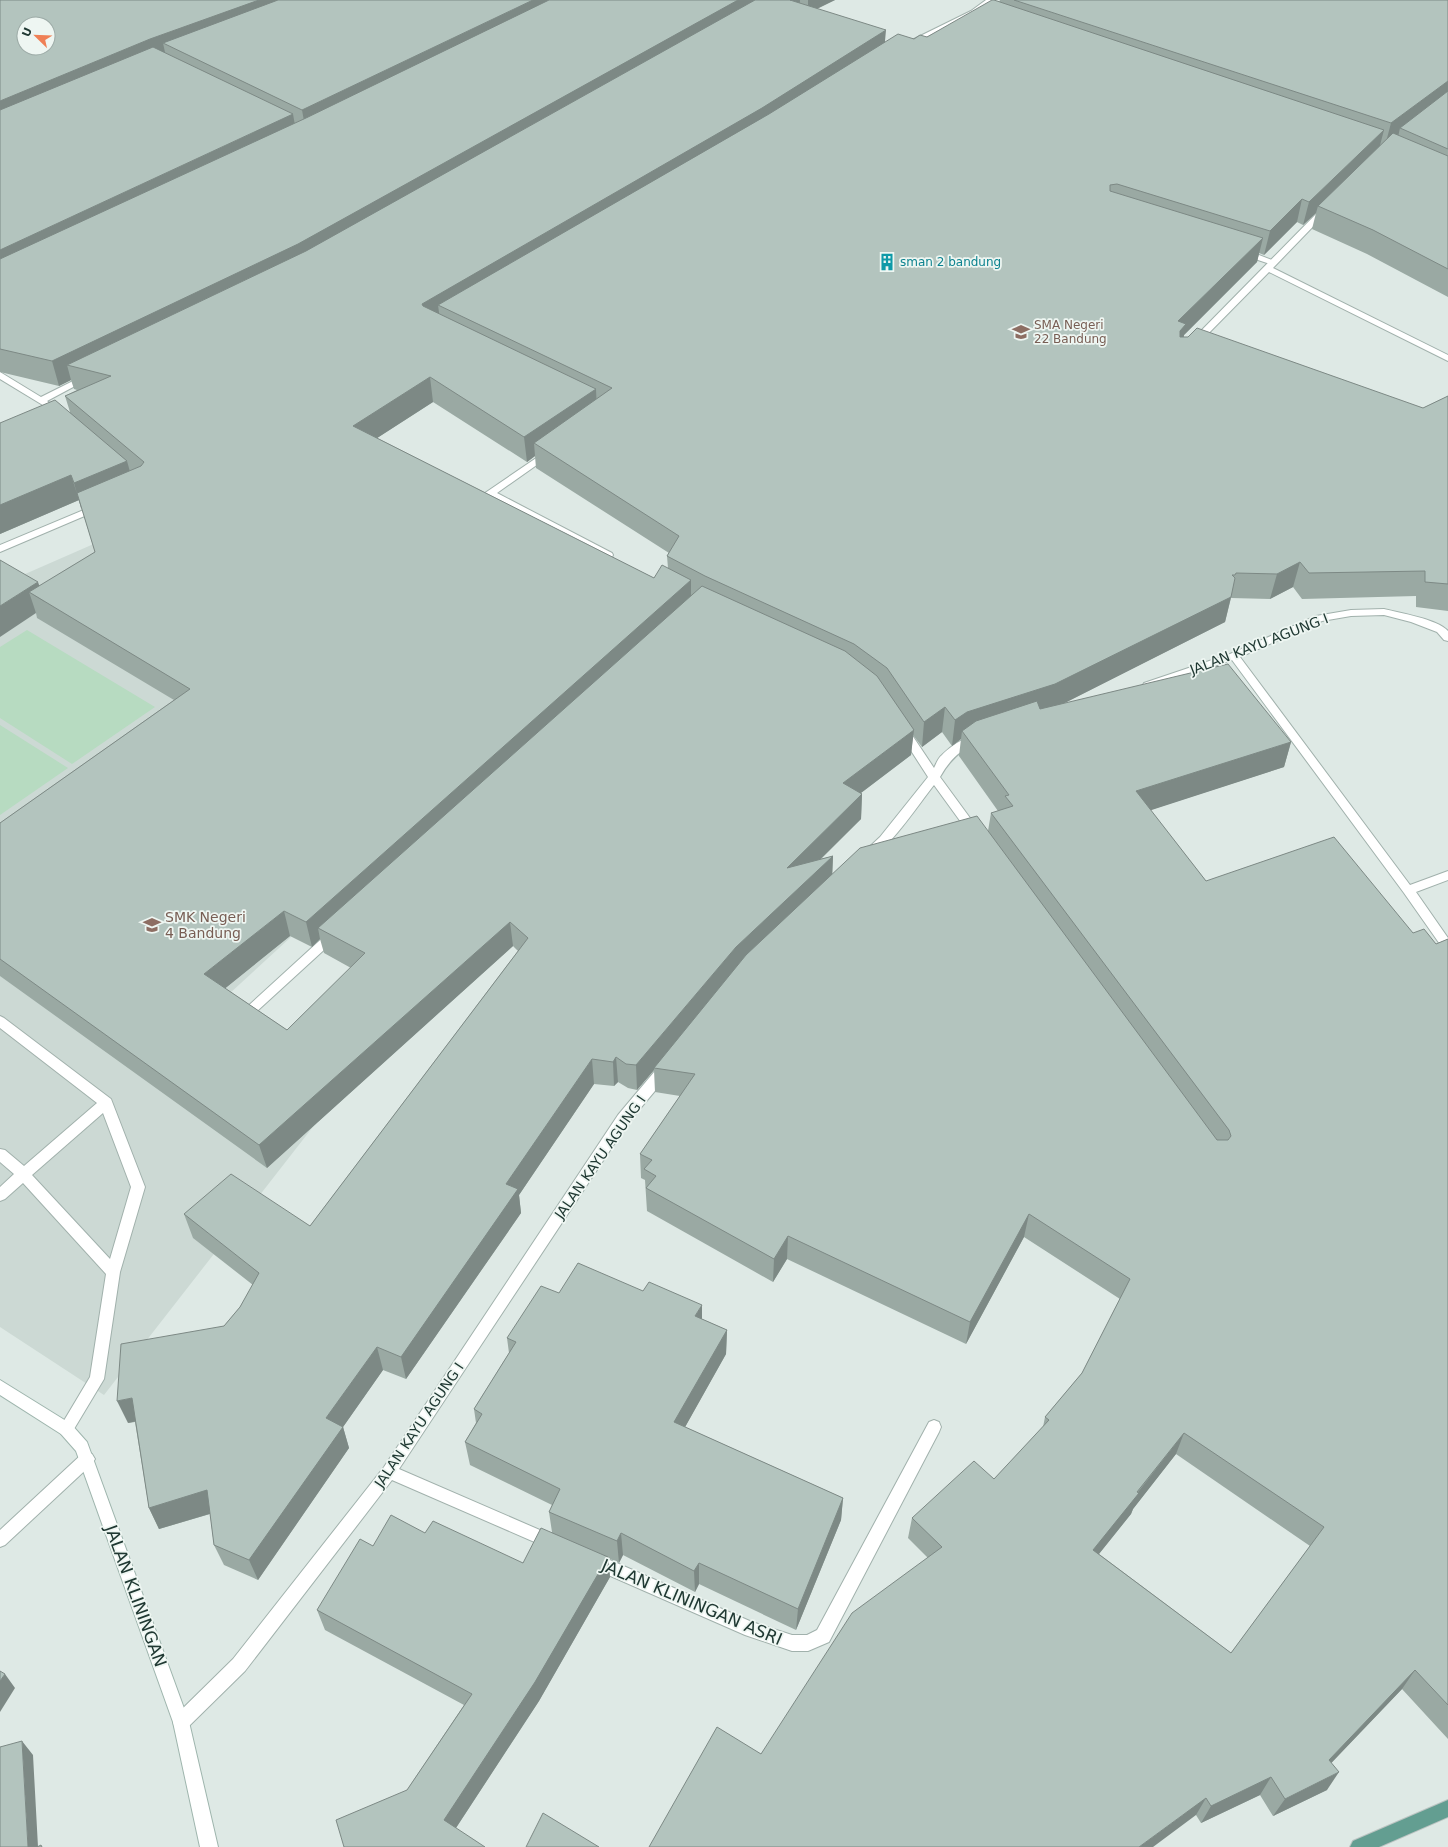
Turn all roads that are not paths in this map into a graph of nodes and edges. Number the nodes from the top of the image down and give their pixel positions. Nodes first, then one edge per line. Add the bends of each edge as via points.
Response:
1 (991, 0) edge
2 (900, 48) edge
3 (1329, 206) edge
4 (1236, 250) edge
5 (1270, 265) junction
6 (1190, 347) edge
7 (1448, 358) edge
8 (95, 373) edge
9 (0, 375) edge
10 (41, 400) junction
11 (53, 410) edge
12 (555, 448) edge
13 (108, 503) edge
14 (0, 549) edge
15 (616, 559) edge
16 (1448, 638) edge
17 (1234, 656) junction
18 (1139, 687) edge
19 (897, 721) edge
20 (983, 737) edge
21 (934, 777) junction
22 (981, 841) edge
23 (861, 862) edge
24 (1448, 875) edge
25 (1408, 890) junction
26 (343, 926) edge
27 (1448, 947) edge
28 (252, 1010) edge
29 (0, 1021) edge
30 (672, 1059) edge
31 (106, 1103) junction
32 (0, 1154) edge
33 (24, 1174) junction
34 (0, 1195) edge
35 (113, 1272) junction
36 (0, 1387) edge
37 (934, 1427) dead end
38 (66, 1429) junction
39 (87, 1459) junction
40 (389, 1472) junction
41 (0, 1540) edge
42 (563, 1547) edge
43 (584, 1557) edge
44 (181, 1722) junction
45 (1448, 1808) edge
46 (209, 1847) edge
47 (1359, 1847) edge

1 - 2 street via 976,13
3 - 5 street
4 - 5 street
5 - 6 street
5 - 7 street
8 - 10 street
9 - 10 street
10 - 11 street
12 - 15 street via 490,492
13 - 14 street
16 - 17 street, JALAN KAYU AGUNG I via 1441,630 1414,619 1384,612 1351,612 1320,618
17 - 18 street, JALAN KAYU AGUNG I
17 - 25 street
19 - 21 street
20 - 21 street via 968,742 945,758
21 - 22 street
21 - 23 street via 884,840
24 - 25 street
25 - 27 street
26 - 28 street
29 - 31 street
30 - 40 street, JALAN KAYU AGUNG I via 623,1119
31 - 33 street
31 - 35 street via 138,1187
32 - 33 street
33 - 34 street
33 - 35 street
35 - 38 street via 97,1379
36 - 38 street, JALAN KLININGAN
37 - 43 street, JALAN KLININGAN ASRI via 823,1636 808,1643 792,1643 751,1629
38 - 39 street, JALAN KLININGAN via 82,1447
39 - 41 street
39 - 44 street, JALAN KLININGAN
40 - 42 street
40 - 44 street, JALAN KAYU AGUNG I via 239,1665
44 - 46 street, JALAN KLININGAN
45 - 47 main road

